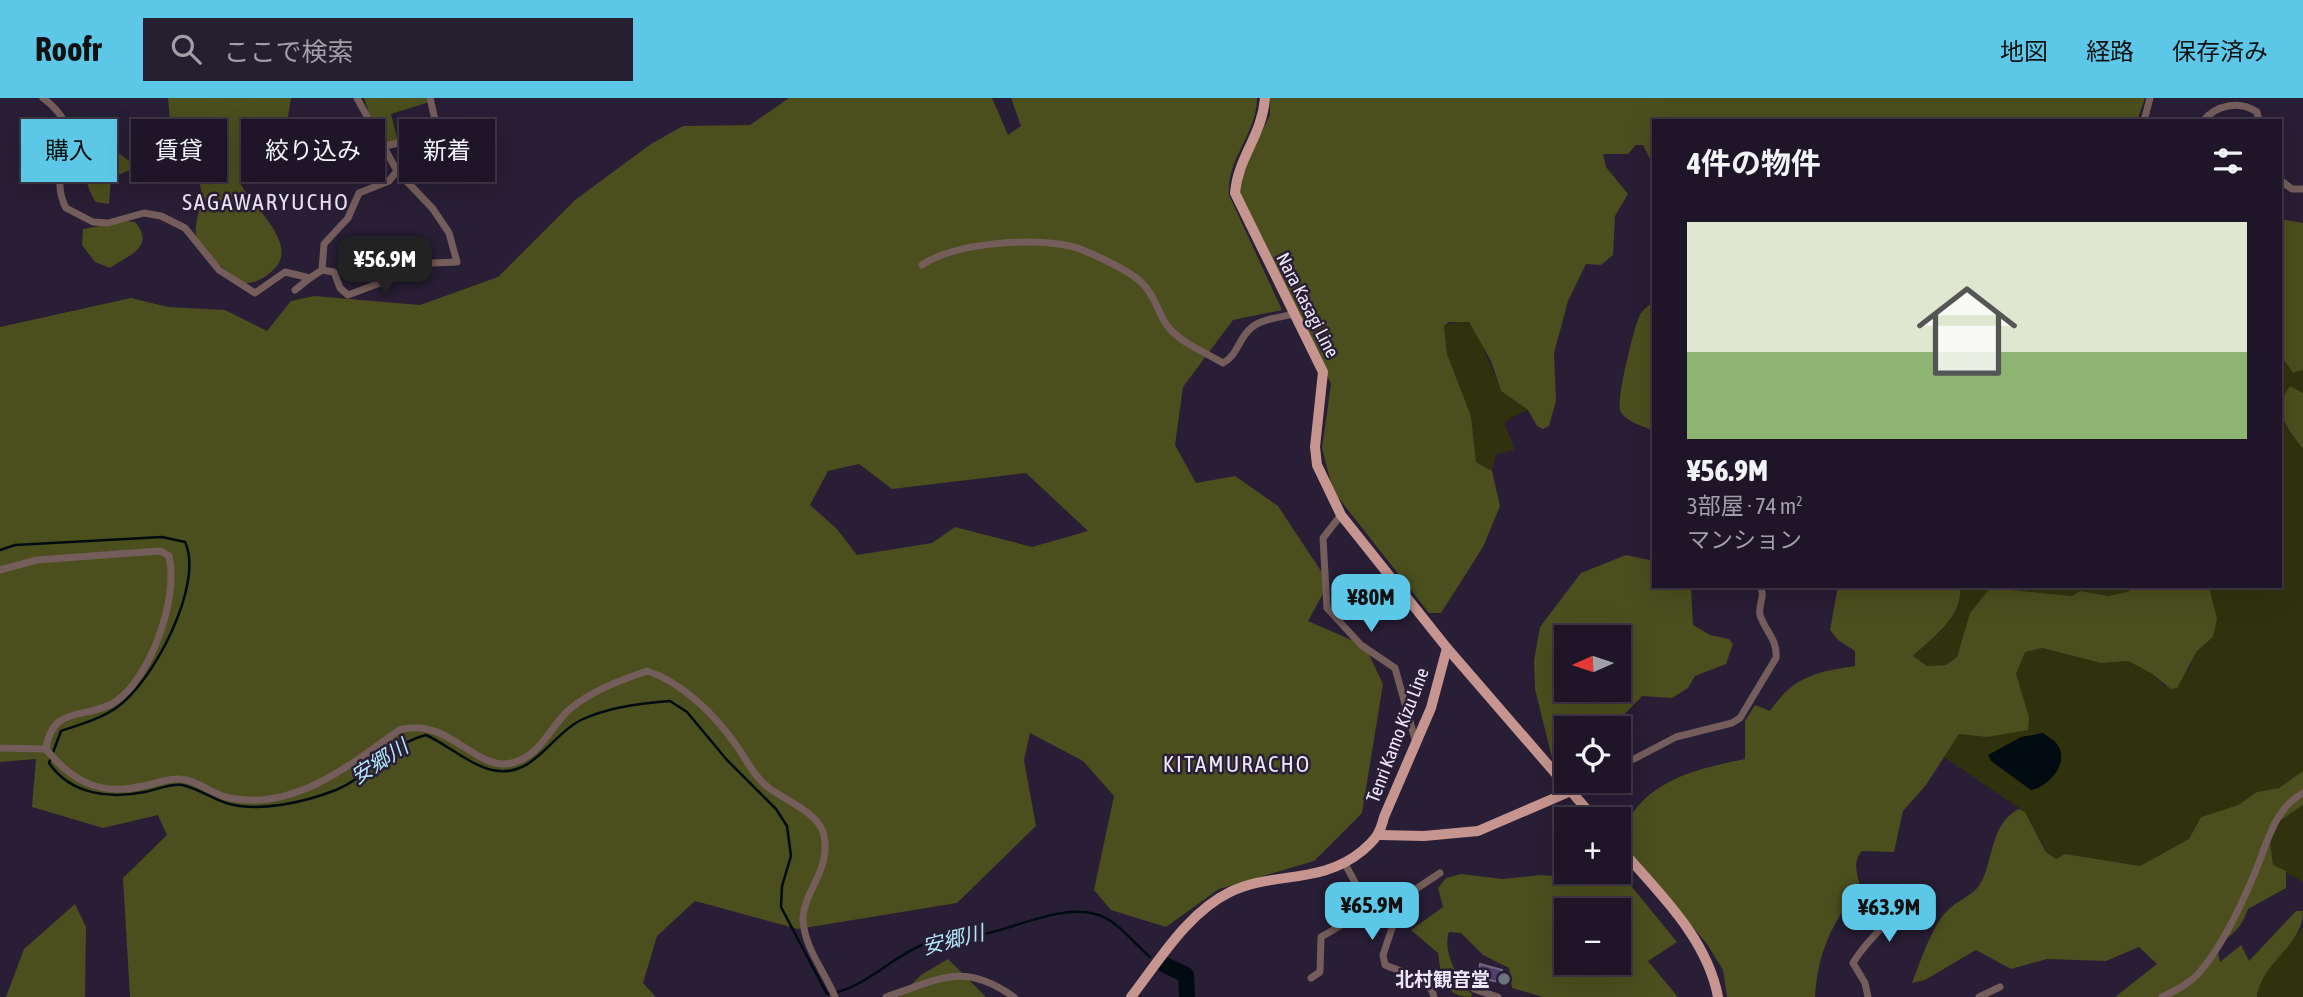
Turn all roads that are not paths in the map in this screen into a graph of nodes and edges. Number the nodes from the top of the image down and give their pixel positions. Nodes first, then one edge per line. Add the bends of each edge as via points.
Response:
1 (43, 98) edge
2 (357, 98) edge
3 (430, 98) edge
4 (1265, 98) edge
5 (2150, 98) edge
6 (2145, 119) edge
7 (2205, 119) edge
8 (2259, 119) edge
9 (386, 146) junction
10 (397, 171) junction
11 (2282, 182) edge
12 (2303, 189) edge
13 (922, 265) dead end
14 (322, 270) junction
15 (310, 278) junction
16 (295, 290) dead end
17 (1294, 314) junction
18 (1340, 515) junction
19 (0, 570) edge
20 (1761, 588) edge
21 (1447, 648) junction
22 (1416, 743) junction
23 (0, 748) edge
24 (47, 751) junction
25 (1631, 759) edge
26 (1554, 771) edge
27 (1566, 793) edge
28 (1573, 793) edge
29 (2303, 793) edge
30 (1585, 807) edge
31 (1380, 835) junction
32 (1631, 862) edge
33 (1345, 864) junction
34 (1440, 873) dead end
35 (1904, 887) dead end
36 (1371, 908) junction
37 (1387, 919) junction
38 (1311, 978) dead end
39 (2000, 987) dead end
40 (1474, 989) dead end
41 (833, 994) edge
42 (886, 997) edge
43 (1014, 997) edge
44 (1130, 997) edge
45 (1434, 997) edge
46 (1499, 997) edge
47 (1718, 997) edge
48 (1868, 997) edge
49 (1979, 997) edge
50 (2162, 997) edge

1 - 15 street via 59,111 69,132 58,187 66,208 93,222 108,223 144,213 161,216 185,228 219,270 254,293 285,272
2 - 9 street
3 - 9 street via 436,124 426,137
4 - 17 main road, Nara Kasagi Line via 1263,120 1237,174 1235,193
5 - 6 street
7 - 8 street via 2214,109 2230,105 2250,107
9 - 10 street
10 - 14 street via 389,181 359,193 348,218 324,244
10 - 14 street via 449,233 457,261 426,265 348,295 334,272
11 - 12 street via 2292,189
13 - 17 street via 946,252 967,248 1072,246 1141,281 1177,336 1223,363 1234,357 1255,324
14 - 15 street
15 - 16 street
17 - 18 main road, Nara Kasagi Line via 1323,372 1315,431 1317,465
18 - 21 main road, Nara Kasagi Line
18 - 22 street via 1323,538 1327,608 1361,645 1395,668
19 - 24 street via 37,560 153,551 169,556 172,568 158,639 130,690 113,703 72,714 53,725
20 - 25 street via 1760,616 1777,649 1776,658 1740,718 1676,737
21 - 22 main road, Tenri Kamo Kizu Line
21 - 26 main road, Nara Kasagi Line
22 - 31 main road, Tenri Kamo Kizu Line
23 - 24 street
24 - 41 street via 88,786 111,790 178,779 227,798 250,800 323,782 398,730 412,726 432,728 498,765 514,763 545,741 572,707 647,671 691,696 733,741 765,785 822,828 822,869 803,916 805,934
27 - 31 main road via 1478,831
28 - 30 main road, Nara Kasagi Line
29 - 50 street via 2287,804 2273,824 2221,941 2197,975
31 - 33 main road
32 - 47 main road via 1700,946
33 - 36 street
33 - 44 main road via 1230,892 1184,929
34 - 37 street via 1401,899
35 - 48 street via 1892,917 1853,963
36 - 37 street
36 - 38 street via 1321,937 1320,972
37 - 45 street via 1393,925 1383,962 1423,981
39 - 49 street
40 - 46 street
42 - 43 street via 950,976 972,975

